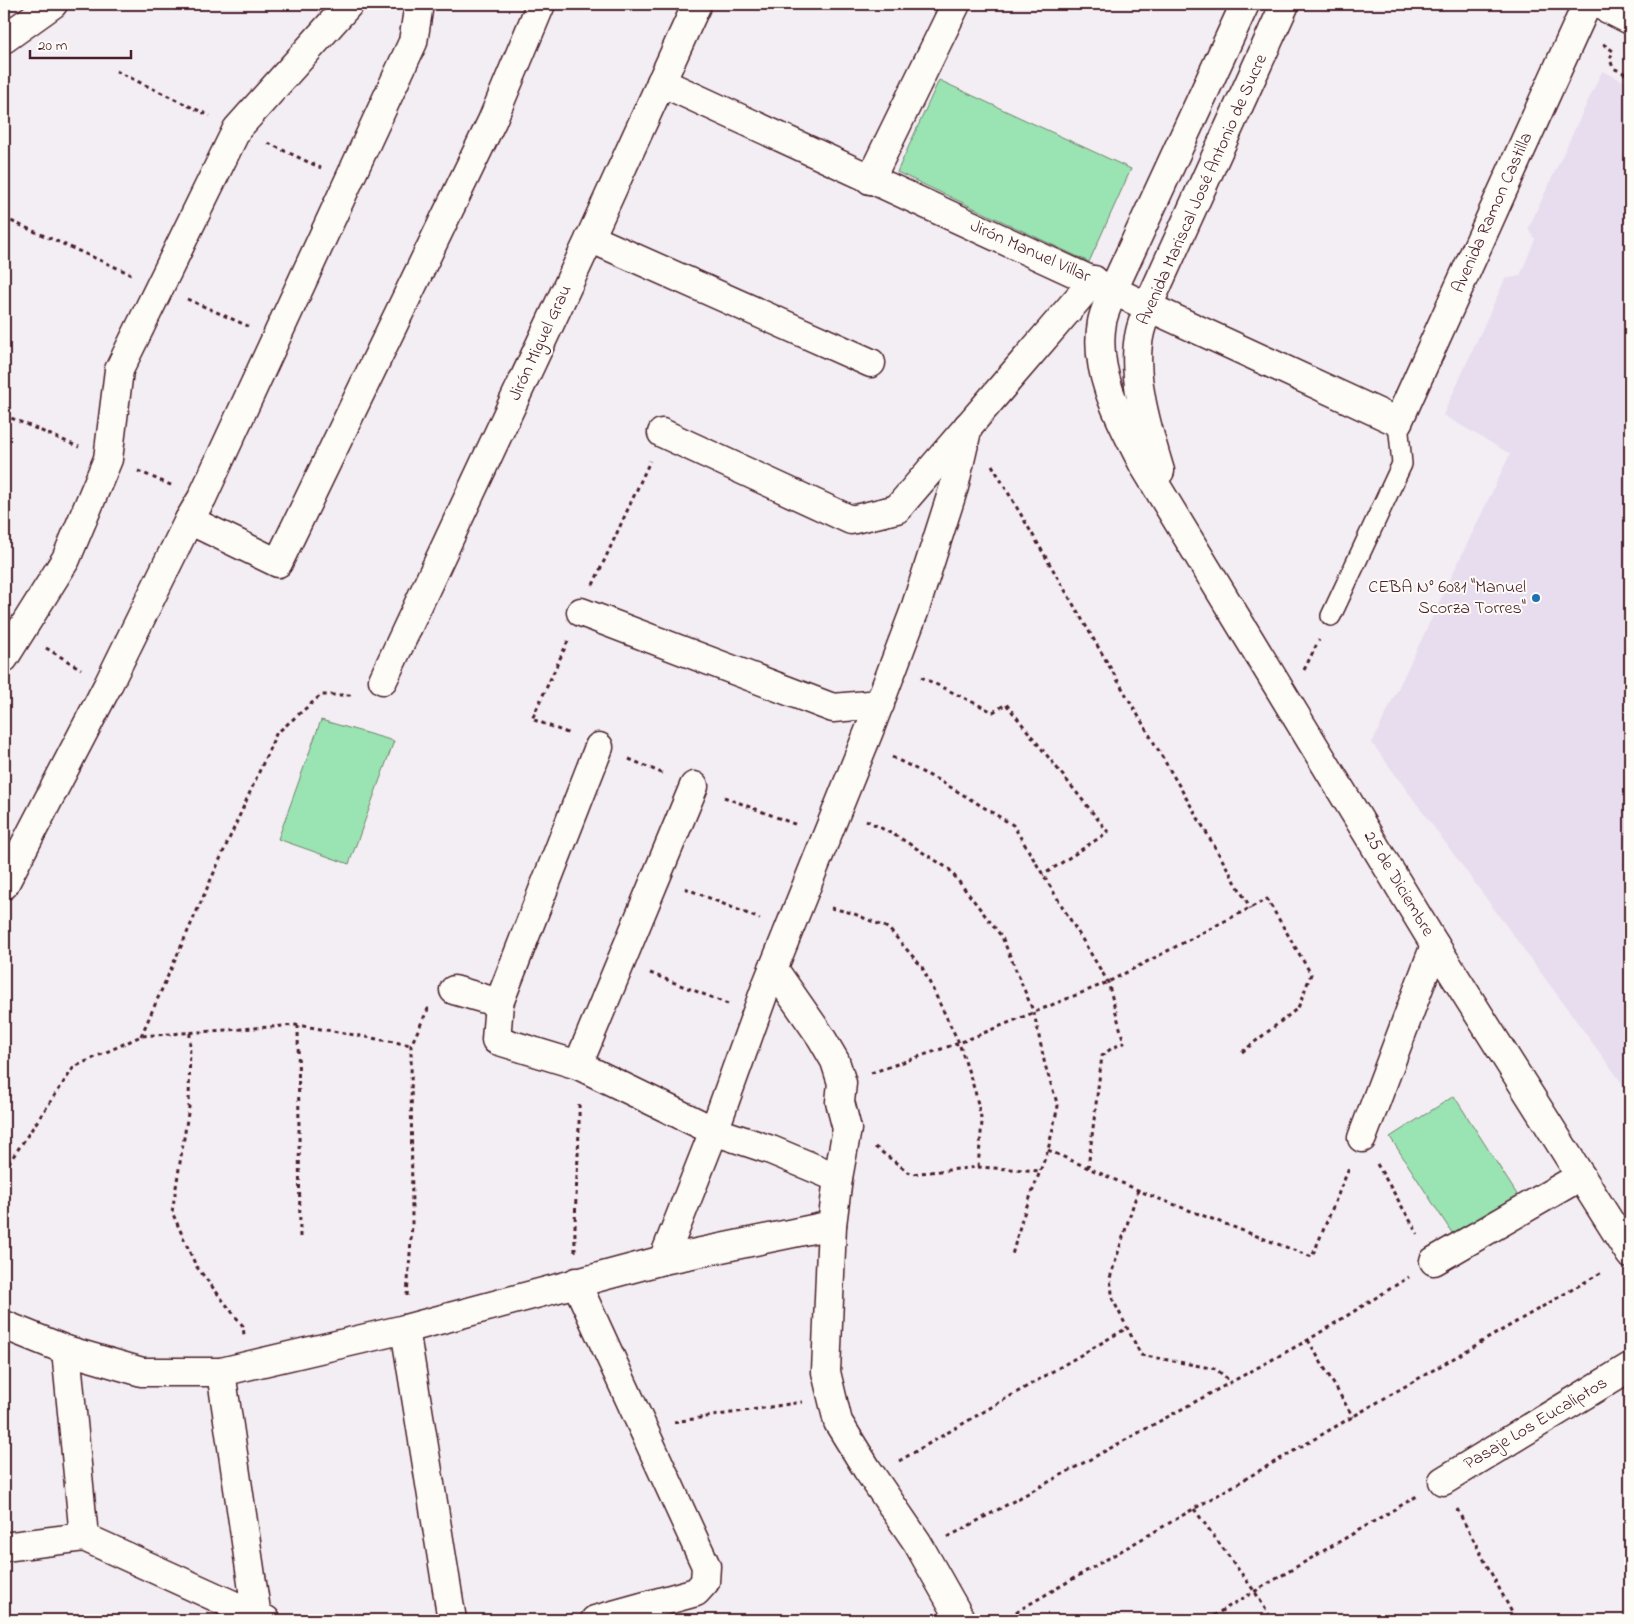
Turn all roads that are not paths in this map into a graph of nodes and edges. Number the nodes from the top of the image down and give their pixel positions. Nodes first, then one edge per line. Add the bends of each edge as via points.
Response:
1 (53, 4) edge
2 (349, 4) edge
3 (419, 4) edge
4 (541, 4) edge
5 (697, 4) edge
6 (956, 4) edge
7 (1245, 4) edge
8 (1285, 4) edge
9 (1598, 4) edge
10 (1582, 14) edge
11 (1630, 20) edge
12 (4, 39) edge
13 (662, 82) junction
14 (870, 180) junction
15 (590, 238) junction
16 (1103, 285) junction
17 (1148, 306) junction
18 (871, 363) dead end
19 (1398, 422) junction
20 (968, 426) junction
21 (662, 433) road end
22 (1172, 511) junction
23 (189, 520) junction
24 (581, 612) road end
25 (1331, 616) road end
26 (4, 658) edge
27 (383, 680) road end
28 (880, 704) junction
29 (599, 747) dead end
30 (694, 786) dead end
31 (4, 885) edge
32 (1435, 945) junction
33 (773, 968) junction
34 (454, 990) road end
35 (499, 1003) junction
36 (578, 1064) junction
37 (714, 1131) junction
38 (1362, 1138) road end
39 (1581, 1176) junction
40 (838, 1178) junction
41 (832, 1225) junction
42 (1630, 1254) edge
43 (663, 1260) junction
44 (1434, 1262) road end
45 (576, 1282) junction
46 (4, 1325) edge
47 (405, 1329) junction
48 (66, 1350) junction
49 (1630, 1367) edge
50 (221, 1372) junction
51 (1443, 1481) road end
52 (84, 1537) junction
53 (4, 1547) edge
54 (262, 1619) edge
55 (452, 1620) edge
56 (595, 1620) edge
57 (961, 1620) edge

1 - 12 street
2 - 26 street via 237,128 119,370 108,459 66,559
3 - 23 street via 413,42
4 - 23 street via 492,121 278,562
5 - 13 street, Jirón Miguel Grau
6 - 14 street
7 - 16 street
8 - 17 street, Avenida Mariscal José Antonio de Sucre
9 - 11 street
10 - 19 street, Avenida Ramon Castilla
13 - 14 street, Jirón Manuel Villar
13 - 15 street, Jirón Miguel Grau
14 - 16 street, Jirón Manuel Villar
15 - 18 street
15 - 27 street, Jirón Miguel Grau
16 - 17 street, Jirón Manuel Villar
16 - 20 street
16 - 22 street via 1100,351 1108,389 1143,464
17 - 19 street, Jirón Manuel Villar
17 - 22 street, Avenida Mariscal José Antonio de Sucre via 1140,333 1138,370 1143,409
19 - 25 lane via 1402,464
20 - 21 street via 897,509 851,520
20 - 28 street via 954,487
22 - 32 street, 25 de Diciembre
23 - 31 street
24 - 28 street via 833,708
28 - 33 street
29 - 35 street
30 - 36 street
32 - 38 street
32 - 39 street, 25 de Diciembre
33 - 37 street
33 - 40 street via 835,1061 842,1083 840,1102 848,1129
34 - 35 street
35 - 36 street via 496,1040
36 - 37 street
37 - 40 street
37 - 43 street
39 - 42 street, 25 de Diciembre
39 - 44 street
40 - 41 street
41 - 43 street
41 - 57 street via 826,1372 838,1422 922,1551
43 - 45 street
45 - 47 street
45 - 56 street via 706,1566 705,1582 696,1592
46 - 48 street
47 - 50 street
47 - 55 street
48 - 50 street via 142,1372
48 - 52 street
49 - 51 street, Pasaje Los Eucaliptos
50 - 54 street
52 - 53 street
52 - 54 street

